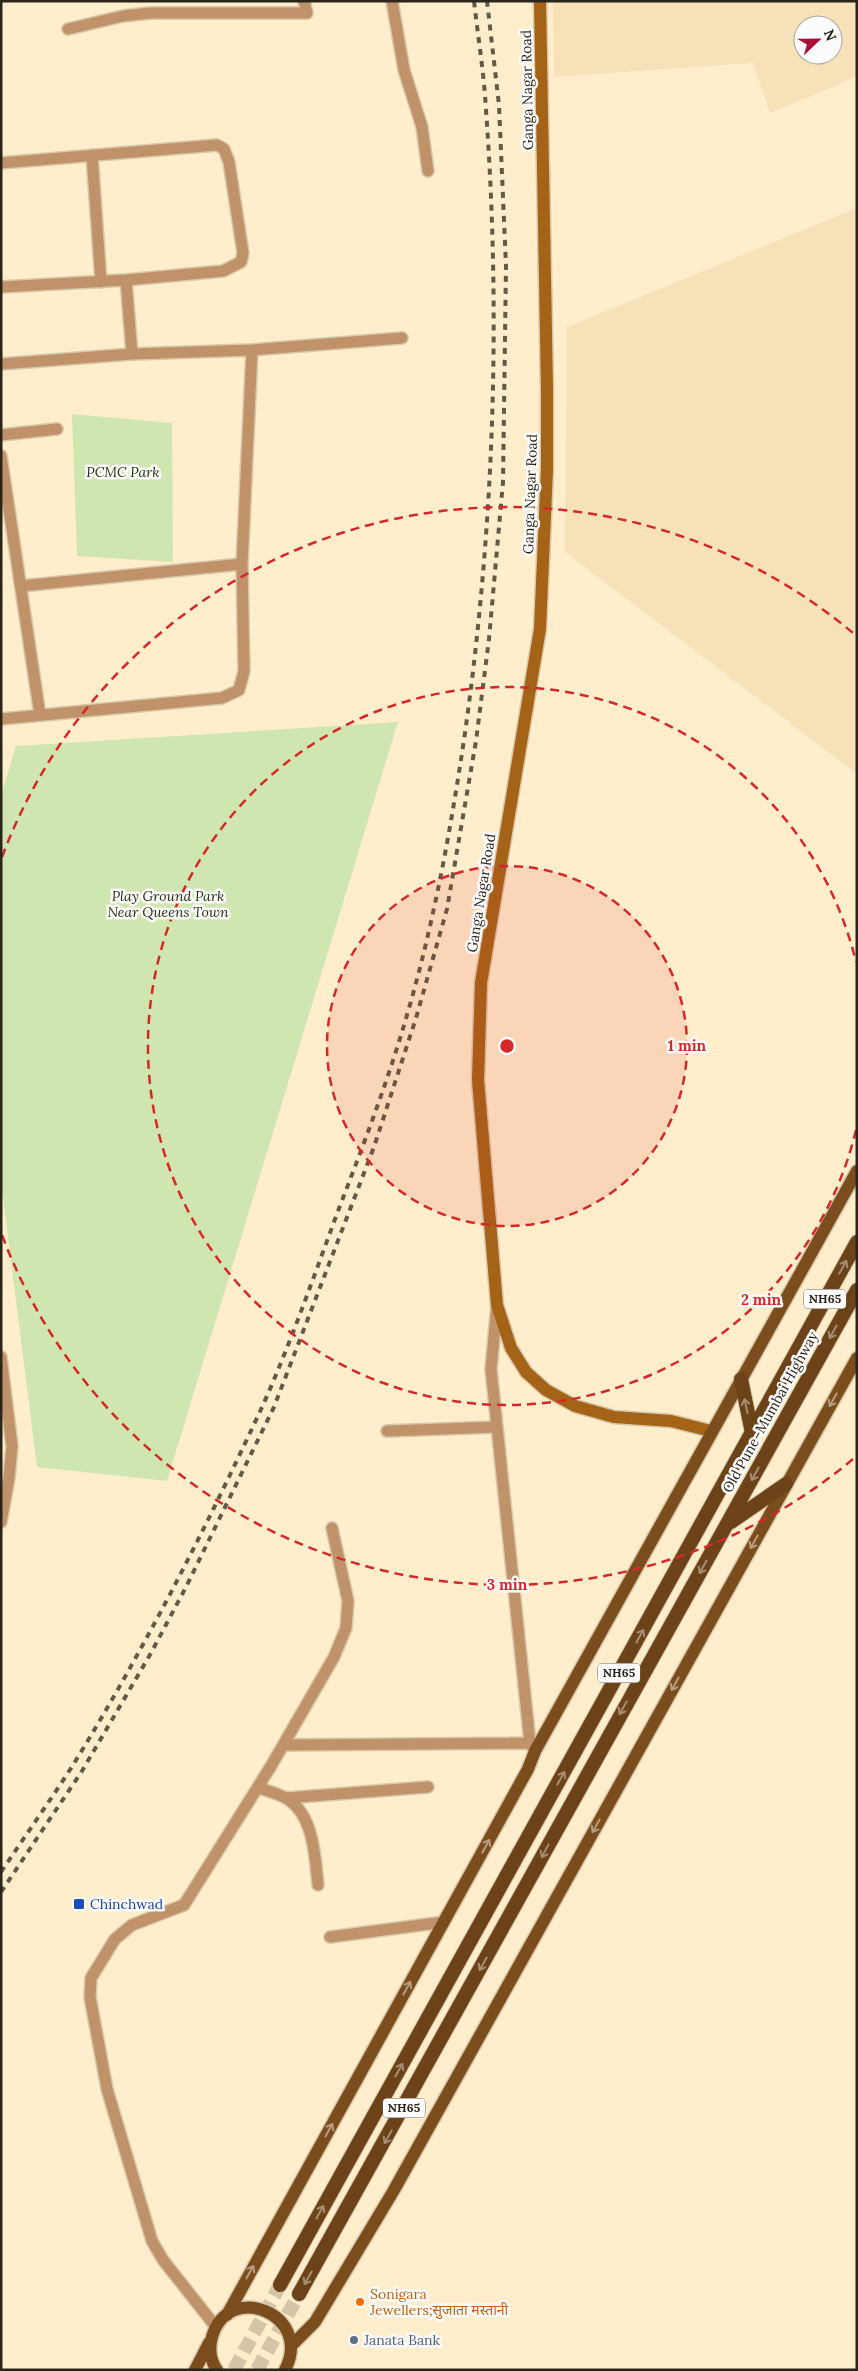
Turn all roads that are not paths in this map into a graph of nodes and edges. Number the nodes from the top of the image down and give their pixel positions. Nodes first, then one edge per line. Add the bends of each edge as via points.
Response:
1 (304, 1) edge
2 (392, 1) edge
3 (540, 1) edge
4 (68, 29) dead end
5 (92, 155) junction
6 (1, 163) edge
7 (428, 171) dead end
8 (126, 280) junction
9 (100, 282) junction
10 (1, 287) edge
11 (402, 338) dead end
12 (252, 350) junction
13 (132, 354) junction
14 (1, 364) edge
15 (57, 429) dead end
16 (1, 435) edge
17 (1, 456) edge
18 (242, 564) junction
19 (21, 586) junction
20 (40, 715) junction
21 (1, 719) edge
22 (857, 1171) edge
23 (857, 1242) edge
24 (857, 1290) edge
25 (496, 1305) junction
26 (1, 1357) edge
27 (857, 1358) edge
28 (741, 1379) junction
29 (498, 1427) junction
30 (387, 1431) dead end
31 (712, 1431) junction
32 (752, 1433) junction
33 (786, 1484) junction
34 (2, 1514) edge
35 (727, 1524) junction
36 (332, 1528) dead end
37 (283, 1745) junction
38 (533, 1747) junction
39 (258, 1787) junction
40 (428, 1787) dead end
41 (286, 1798) junction
42 (318, 1885) dead end
43 (444, 1922) junction
44 (330, 1936) dead end
45 (280, 2286) tunnel mouth
46 (299, 2294) tunnel mouth
47 (227, 2315) junction
48 (216, 2327) junction
49 (211, 2341) junction
50 (291, 2346) junction
51 (195, 2370) edge
52 (217, 2370) edge
53 (285, 2370) edge

1 - 4 street via 307,13 150,13
2 - 7 street via 404,70 422,127
3 - 25 main road, Ganga Nagar Road via 548,399 540,629 481,983 479,1024 478,1080
5 - 6 street
5 - 8 street via 206,145 217,145 227,154 244,253 241,262 223,271
5 - 9 street
8 - 9 street
8 - 13 street
9 - 10 street
11 - 12 street
12 - 13 street
12 - 18 street
13 - 14 street
15 - 16 street
17 - 19 street
18 - 19 street
18 - 20 street via 244,672 239,690 222,698
19 - 20 street
20 - 21 street
22 - 28 main road
32 -> 23 highway, Old Pune–Mumbai Highway / NH65
24 -> 35 highway, Old Pune–Mumbai Highway / NH65
25 - 29 street via 491,1370
25 - 31 main road, Ganga Nagar Road via 511,1348 526,1372 546,1390 595,1413 671,1421
26 - 34 street via 12,1446
27 -> 33 main road
28 - 31 main road
32 -> 28 highway
29 - 30 street
29 - 38 street
31 - 38 main road
45 -> 32 highway, NH65
33 - 35 highway
33 -> 50 main road via 394,2190 315,2322
35 -> 46 highway, NH65
36 - 37 street via 348,1601 346,1628 334,1657
37 - 38 street
37 - 39 street
43 -> 38 main road via 528,1769
39 - 41 street
39 - 48 street via 184,1905 132,1925 115,1939 90,1983 107,2089 152,2241 163,2260
40 - 41 street
41 - 42 street via 312,1835
43 - 44 street
47 -> 43 main road
47 - 48 main road
47 - 50 main road via 249,2307 265,2310 283,2324
48 - 49 main road
49 - 51 main road
49 - 52 main road via 211,2357
50 - 53 main road

